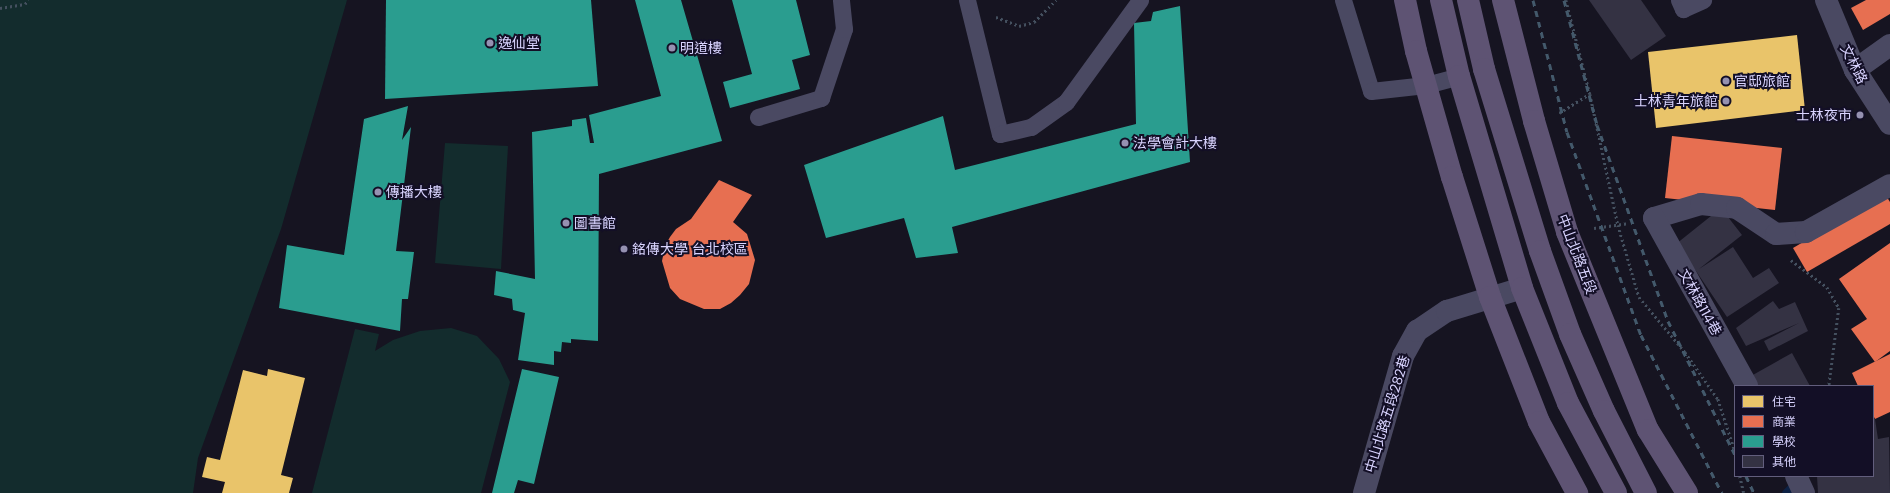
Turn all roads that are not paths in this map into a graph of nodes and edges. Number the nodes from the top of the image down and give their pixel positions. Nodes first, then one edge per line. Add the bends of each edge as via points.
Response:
1 (841, 0) edge
2 (1140, 0) edge
3 (1343, 0) edge
4 (1404, 0) edge
5 (1441, 0) edge
6 (1468, 0) edge
7 (1503, 0) edge
8 (1679, 0) edge
9 (1703, 0) edge
10 (1826, 0) edge
11 (968, 4) edge
12 (1890, 45) edge
13 (1855, 70) junction
14 (1459, 76) junction
15 (1426, 85) junction
16 (758, 117) dead end
17 (1890, 124) edge
18 (1890, 185) edge
19 (1522, 288) junction
20 (1490, 297) junction
21 (1746, 385) edge
22 (1796, 477) edge
23 (1364, 493) edge
24 (1577, 493) edge
25 (1616, 493) edge
26 (1646, 493) edge
27 (1687, 493) edge
28 (1804, 493) edge

1 - 16 lane via 844,29 821,98
2 - 11 lane via 1066,102 1030,127 1000,134
3 - 15 lane via 1370,91
4 - 15 main road
5 - 14 main road
6 - 26 main road via 1484,69 1545,265 1573,341 1604,411
7 - 27 main road, 中山北路五段 via 1532,113 1567,232 1648,430
8 - 9 lane via 1684,9
10 - 13 street, 文林路
12 - 13 street
13 - 17 street, 文林路
14 - 15 lane
14 - 19 main road
15 - 20 main road
18 - 21 street, 文林路114巷 via 1806,232 1776,234 1737,208 1701,204 1654,218
19 - 20 street, 中山北路五段282巷
19 - 25 main road via 1568,403
20 - 23 street, 中山北路五段282巷 via 1447,311 1417,331 1403,356
20 - 24 main road via 1539,422
22 - 28 street

